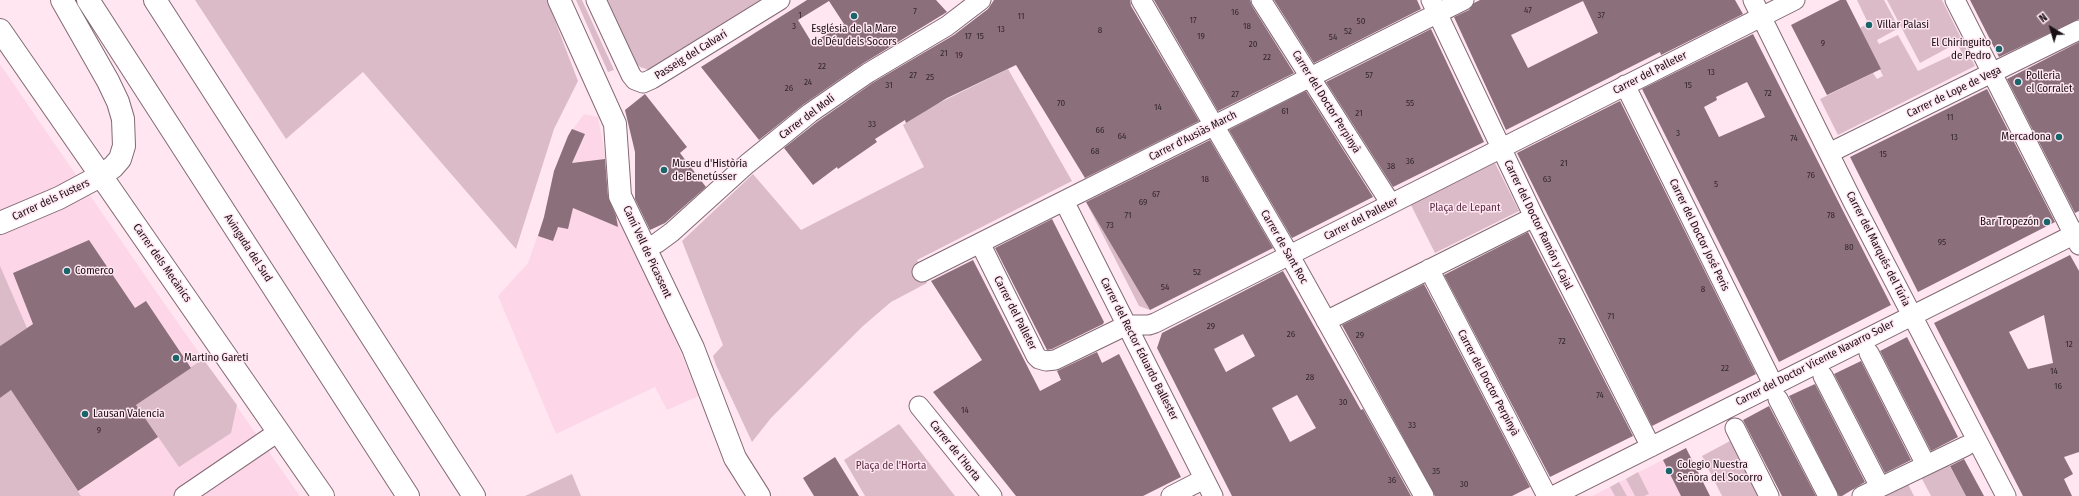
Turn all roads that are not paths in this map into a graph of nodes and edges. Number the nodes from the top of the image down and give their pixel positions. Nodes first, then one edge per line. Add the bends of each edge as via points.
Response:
1 (62, 0) edge
2 (88, 0) edge
3 (155, 0) edge
4 (559, 0) edge
5 (596, 0) edge
6 (780, 0) edge
7 (981, 0) edge
8 (1141, 0) edge
9 (1261, 0) edge
10 (1464, 0) edge
11 (1753, 0) edge
12 (1795, 0) edge
13 (1955, 0) edge
14 (1434, 7) edge
15 (1761, 17) junction
16 (0, 30) edge
17 (2079, 30) edge
18 (1992, 73) junction
19 (1310, 77) junction
20 (1625, 85) junction
21 (1214, 126) junction
22 (124, 132) junction
23 (1500, 148) junction
24 (1829, 153) junction
25 (87, 154) junction
26 (102, 176) junction
27 (1064, 201) junction
28 (1391, 204) junction
29 (1534, 217) junction
30 (0, 223) edge
31 (2077, 237) edge
32 (980, 243) junction
33 (645, 248) junction
34 (1290, 256) junction
35 (1429, 269) junction
36 (922, 272) dead end
37 (1912, 314) junction
38 (1326, 321) junction
39 (1127, 326) junction
40 (1869, 353) dead end
41 (1824, 376) dead end
42 (1776, 392) junction
43 (919, 406) dead end
44 (1735, 428) dead end
45 (278, 432) junction
46 (1966, 446) dead end
47 (1651, 447) junction
48 (1926, 465) junction
49 (1204, 479) junction
50 (1880, 487) junction
51 (184, 496) edge
52 (323, 496) edge
53 (408, 496) edge
54 (474, 496) edge
55 (759, 496) edge
56 (992, 496) edge
57 (1171, 496) edge
58 (1213, 496) edge
59 (1424, 496) edge
60 (1548, 496) edge
61 (1553, 496) edge
62 (1769, 496) edge
63 (1828, 496) edge
64 (1862, 496) edge
65 (2006, 496) edge

1 - 22 main road, Carrer dels Fusters via 108,81 122,113
2 - 53 main road, Avinguda del Sud
3 - 54 main road
4 - 33 main road, Camí Vell de Picassent via 615,124 620,196
5 - 6 street, Passeig del Calvari via 631,75 643,83 652,80
7 - 33 street, Carrer del Molí via 947,26 868,73 810,113 747,164 672,232
8 - 21 street, Carrer de Sant Roc
9 - 19 street, Carrer del Doctor Perpinyà
10 - 14 street, Carrer d'Ausiàs March
11 - 15 street, Carrer del Marqués del Túria
12 - 15 street, Carrer del Palleter
13 - 18 street
14 - 19 street, Carrer d'Ausiàs March
14 - 23 street, Carrer del Doctor Ramón y Cajal
15 - 20 street, Carrer del Palleter
15 - 24 street, Carrer del Marqués del Túria
16 - 25 main road, Carrer dels Mecànics
17 - 18 street, Carrer de Lope de Vega
18 - 24 street, Carrer de Lope de Vega
18 - 31 street
19 - 21 street, Carrer d'Ausiàs March
19 - 28 street, Carrer del Doctor Perpinyà
20 - 23 street, Carrer del Palleter
20 - 42 street, Carrer del Doctor José Peris
21 - 27 street, Carrer d'Ausiàs March
21 - 34 street, Carrer de Sant Roc
22 - 25 main road via 116,147 104,155
22 - 26 main road, Carrer dels Fusters via 124,146 120,159
23 - 28 street, Carrer del Palleter
23 - 29 street, Carrer del Doctor Ramón y Cajal
24 - 37 street, Carrer del Marqués del Túria
25 - 26 main road, Carrer dels Mecànics
26 - 30 main road, Carrer dels Fusters
26 - 45 main road, Carrer dels Mecànics
27 - 32 street, Carrer d'Ausiàs March
27 - 39 street, Carrer del Rector Eduardo Ballester
28 - 34 street, Carrer del Palleter
29 - 35 street
29 - 47 street, Carrer del Doctor Ramón y Cajal
31 - 37 street, Carrer del Doctor Vicente Navarro Soler
32 - 36 street, Carrer d'Ausiàs March
32 - 39 street, Carrer del Palleter via 1039,359 1055,360
33 - 55 main road, Camí Vell de Picassent via 693,348 735,458
34 - 38 street, Carrer de Sant Roc
34 - 39 street, Carrer del Palleter via 1152,324
35 - 38 street
35 - 60 street, Carrer del Doctor Perpinyà
37 - 42 street, Carrer del Doctor Vicente Navarro Soler
37 - 65 street, Carrer del Marqués del Túria
38 - 59 street, Carrer de Sant Roc
39 - 49 street, Carrer del Rector Eduardo Ballester
40 - 48 street
41 - 50 street
42 - 47 street, Carrer del Doctor Vicente Navarro Soler
42 - 63 street, Carrer del Doctor José Peris
43 - 56 street, Carrer de l’Horta
44 - 62 street
45 - 51 street
45 - 52 main road, Carrer dels Mecànics
46 - 48 street
47 - 61 street, Carrer del Doctor Vicente Navarro Soler
48 - 50 street
49 - 57 street
49 - 58 street, Carrer del Rector Eduardo Ballester
50 - 64 street

